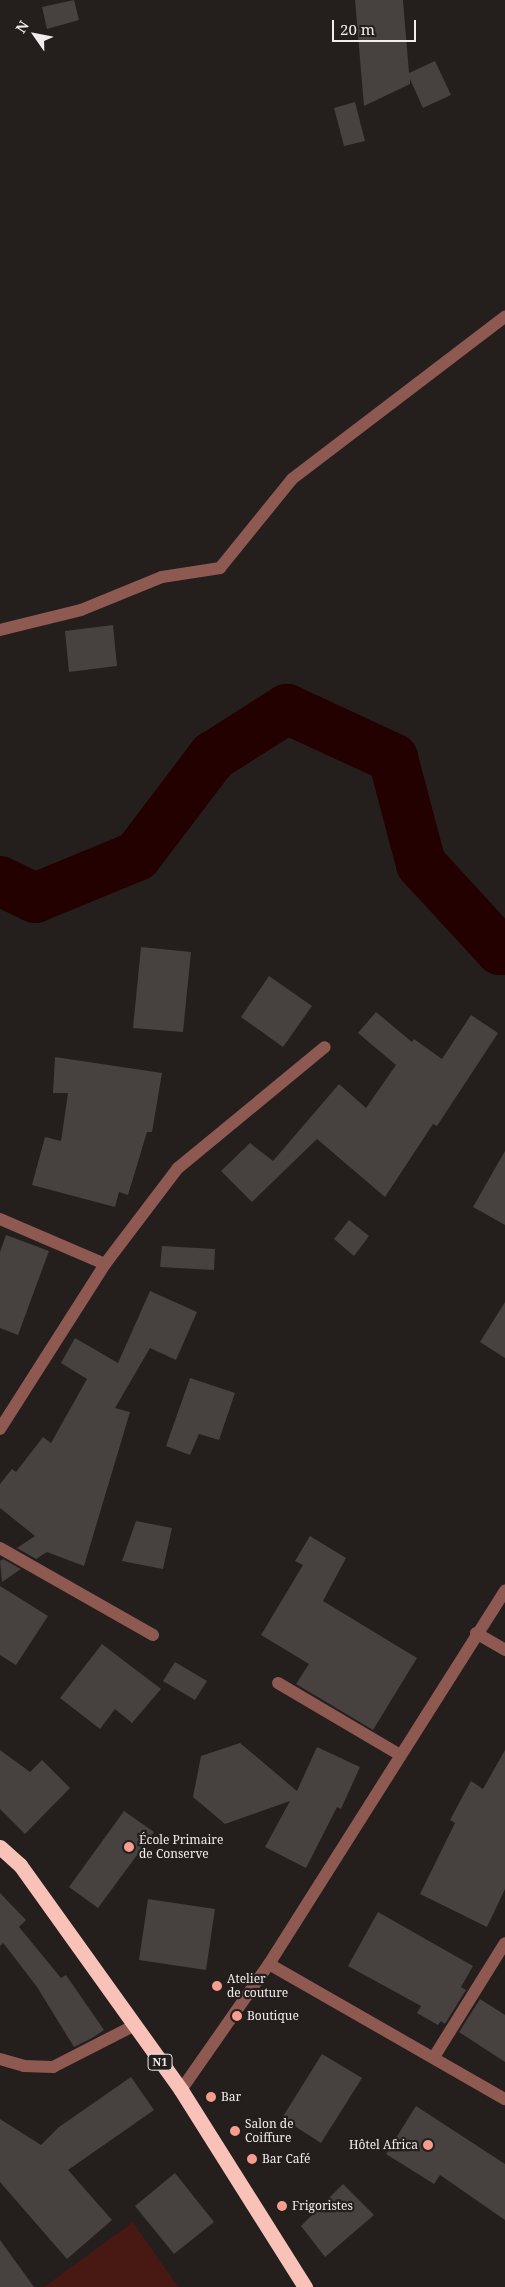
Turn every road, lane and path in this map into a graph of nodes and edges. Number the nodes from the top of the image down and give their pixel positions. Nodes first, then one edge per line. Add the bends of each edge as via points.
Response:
1 (505, 317) edge
2 (0, 630) edge
3 (325, 1047) dead end
4 (0, 1219) edge
5 (105, 1264) junction
6 (0, 1429) edge
7 (0, 1548) edge
8 (505, 1590) edge
9 (476, 1633) junction
10 (153, 1635) dead end
11 (505, 1650) edge
12 (278, 1683) dead end
13 (400, 1755) junction
14 (0, 1846) edge
15 (505, 1943) edge
16 (269, 1964) junction
17 (133, 2026) junction
18 (434, 2057) junction
19 (0, 2059) edge
20 (181, 2090) junction
21 (505, 2099) edge
22 (305, 2287) edge

1 - 2 street via 292,479 220,568 162,577 81,610
3 - 5 street via 178,1168
4 - 5 street
5 - 6 street
7 - 10 street
8 - 9 street
9 - 11 street
9 - 13 street
12 - 13 street
13 - 16 street
14 - 17 highway, N1 via 20,1865
15 - 18 street
16 - 18 street
16 - 20 street
17 - 19 street via 53,2067 24,2066
17 - 20 highway, N1
18 - 21 street
20 - 22 highway, N1

